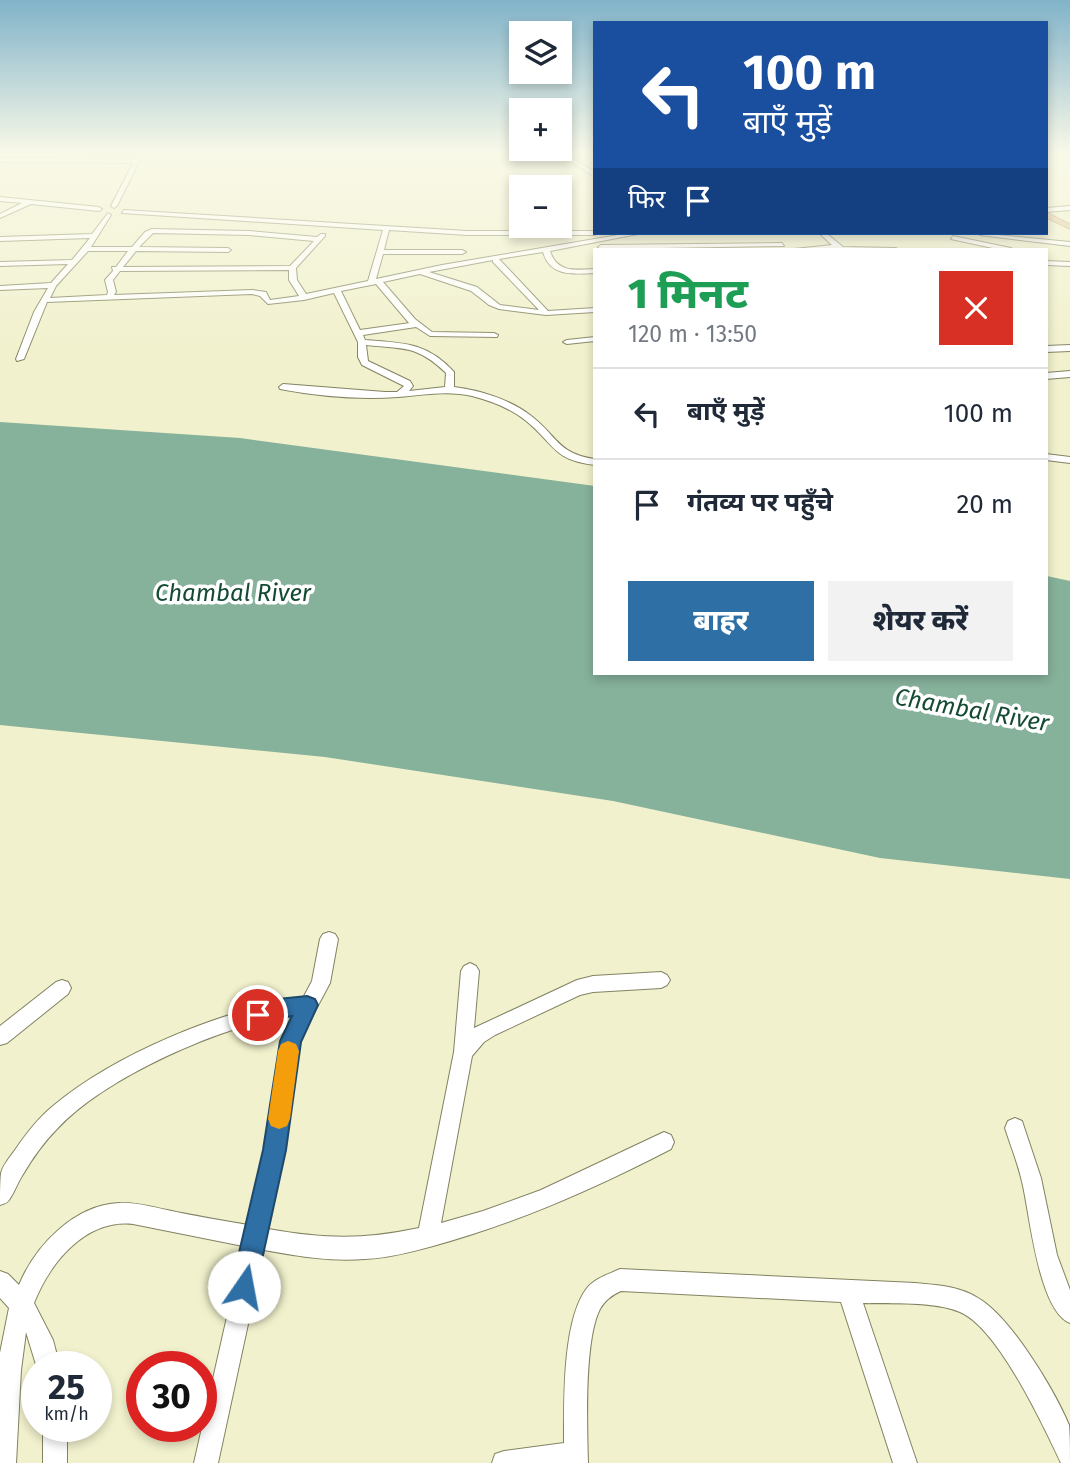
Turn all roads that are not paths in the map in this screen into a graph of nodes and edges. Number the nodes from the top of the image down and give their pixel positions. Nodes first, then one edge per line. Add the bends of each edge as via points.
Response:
1 (104, 220) edge
2 (264, 220) edge
3 (269, 220) edge
4 (334, 224) junction
5 (387, 228) junction
6 (249, 233) junction
7 (467, 233) junction
8 (593, 233) edge
9 (629, 235) edge
10 (774, 235) edge
11 (824, 235) edge
12 (953, 235) edge
13 (996, 235) edge
14 (94, 236) junction
15 (0, 239) edge
16 (318, 239) junction
17 (589, 242) junction
18 (1070, 244) edge
19 (610, 248) edge
20 (786, 248) edge
21 (839, 248) edge
22 (1003, 248) edge
23 (86, 249) junction
24 (132, 249) junction
25 (546, 249) junction
26 (228, 250) junction
27 (380, 252) junction
28 (463, 252) junction
29 (496, 260) junction
30 (1048, 261) edge
31 (75, 262) junction
32 (0, 264) edge
33 (1069, 264) edge
34 (460, 265) junction
35 (214, 268) junction
36 (292, 268) junction
37 (115, 269) junction
38 (593, 271) edge
39 (420, 272) junction
40 (375, 283) junction
41 (53, 285) junction
42 (0, 288) edge
43 (337, 291) junction
44 (108, 298) junction
45 (304, 298) junction
46 (46, 300) junction
47 (593, 310) edge
48 (546, 313) junction
49 (416, 325) junction
50 (357, 333) junction
51 (494, 335) dead end
52 (593, 339) edge
53 (362, 342) junction
54 (567, 342) dead end
55 (1070, 348) edge
56 (1048, 349) edge
57 (20, 359) dead end
58 (1070, 374) edge
59 (1051, 375) edge
60 (1070, 385) edge
61 (283, 387) dead end
62 (449, 390) junction
63 (399, 395) junction
64 (1048, 457) edge
65 (1070, 460) edge
66 (593, 462) edge
67 (329, 939) dead end
68 (470, 971) dead end
69 (662, 980) dead end
70 (62, 988) dead end
71 (307, 1005) junction
72 (0, 1037) edge
73 (463, 1052) junction
74 (1015, 1128) dead end
75 (664, 1142) dead end
76 (0, 1195) edge
77 (255, 1236) junction
78 (428, 1237) junction
79 (0, 1282) edge
80 (848, 1290) junction
81 (21, 1304) junction
82 (1070, 1312) edge
83 (44, 1351) edge
84 (55, 1442) edge
85 (1070, 1454) edge
86 (576, 1458) edge
87 (5, 1463) edge
88 (55, 1463) edge
89 (206, 1463) edge
90 (504, 1463) edge
91 (905, 1463) edge

1 - 14 street
2 - 6 street
3 - 4 street
4 - 5 street
4 - 16 street
5 - 7 street
5 - 27 street
6 - 16 street
6 - 24 street via 160,230 147,233
6 - 26 street
7 - 8 street
7 - 28 street
9 - 17 street
10 - 20 street
11 - 21 street
12 - 22 street
13 - 18 street
14 - 15 street
14 - 23 street
16 - 36 street
17 - 19 street
17 - 25 street
23 - 24 street
23 - 31 street
24 - 26 street
24 - 37 street
25 - 29 street
25 - 38 street via 553,267
26 - 35 street
27 - 28 street
27 - 40 street
28 - 34 street
29 - 34 street
29 - 48 street
30 - 33 street
31 - 32 street
31 - 41 street
34 - 39 street
35 - 36 street
35 - 37 street
36 - 45 street via 293,280
37 - 44 street
39 - 40 street
39 - 48 street via 481,292 492,306
40 - 43 street
40 - 49 street
41 - 42 street
41 - 46 street
43 - 45 street
43 - 50 street
44 - 45 street via 252,292 263,294 268,302
44 - 46 street
46 - 57 street
47 - 48 street
49 - 50 street
49 - 51 street via 438,336
50 - 53 street
52 - 54 street
53 - 62 street via 398,344 432,355 450,372
53 - 63 street via 365,363 407,383
55 - 56 street
58 - 59 street
59 - 60 street
61 - 63 street
62 - 63 street
62 - 66 street via 470,392 520,412 559,452
64 - 65 street
67 - 71 street via 321,984
68 - 73 street
69 - 73 street via 577,988 489,1029
70 - 72 street
71 - 76 street via 278,1008 202,1034 83,1093 38,1135
71 - 77 street via 290,1041 275,1150
73 - 78 street
74 - 82 street via 1035,1195 1044,1253
75 - 78 street via 555,1197
77 - 78 street via 356,1249
77 - 81 street via 120,1213 84,1224 58,1242 43,1260
77 - 89 street
79 - 81 street
80 - 85 street via 948,1297 972,1306 1023,1368
80 - 86 street via 649,1280 620,1280 606,1286 585,1315
80 - 91 street
81 - 83 street via 32,1315
81 - 87 street via 9,1374
84 - 88 street
86 - 90 street

